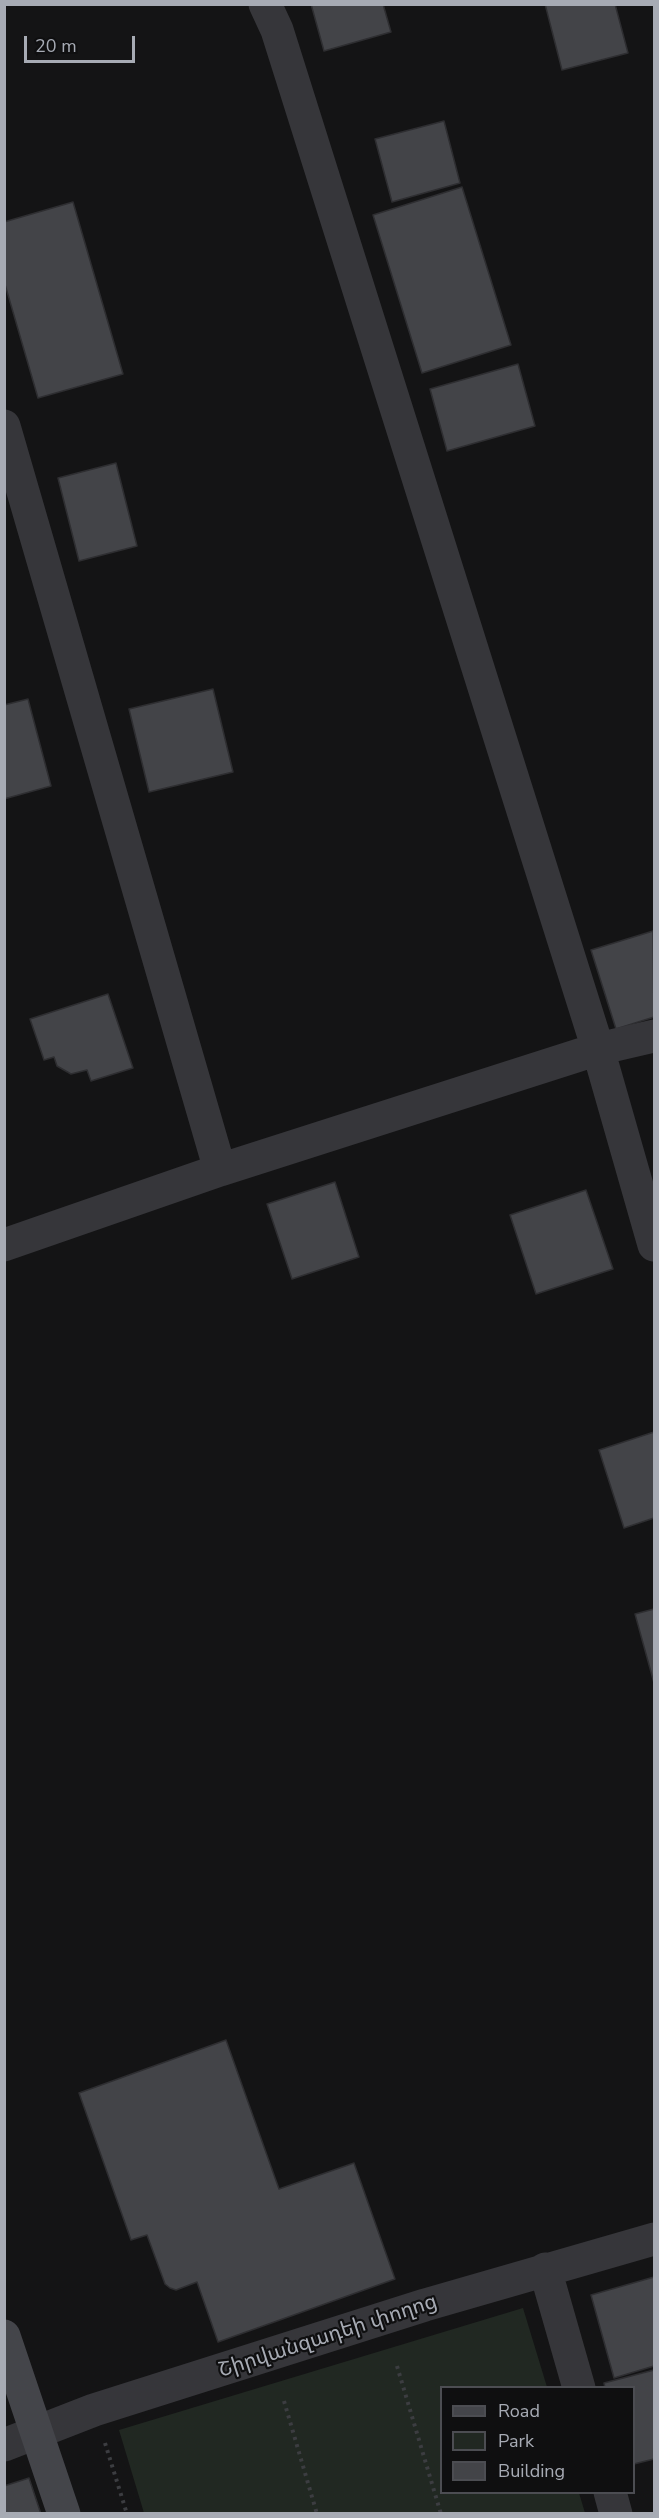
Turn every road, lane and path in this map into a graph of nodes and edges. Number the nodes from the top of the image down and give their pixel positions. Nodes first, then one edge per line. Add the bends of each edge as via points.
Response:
1 (266, 4) edge
2 (4, 426) edge
3 (654, 1036) edge
4 (598, 1049) junction
5 (220, 1170) junction
6 (4, 1245) edge
7 (654, 1245) edge
8 (654, 2239) edge
9 (545, 2269) junction
10 (4, 2336) edge
11 (397, 2366) dead end
12 (578, 2386) edge
13 (284, 2401) dead end
14 (94, 2410) junction
15 (37, 2434) junction
16 (4, 2445) edge
17 (610, 2494) edge
18 (64, 2514) edge
19 (127, 2514) edge
20 (317, 2514) edge
21 (441, 2514) edge
22 (616, 2514) edge

1 - 4 street
2 - 5 street
3 - 4 street
4 - 5 street
4 - 7 street
5 - 6 street
8 - 9 street, Շիրվանզադեի փողոց
9 - 12 street
9 - 14 street, Շիրվանզադեի փողոց
10 - 15 street
11 - 21 path
13 - 20 path
14 - 15 street, Շիրվանզադեի փողոց
14 - 19 path
15 - 16 street, Շիրվանզադեի փողոց
15 - 18 street
17 - 22 street

